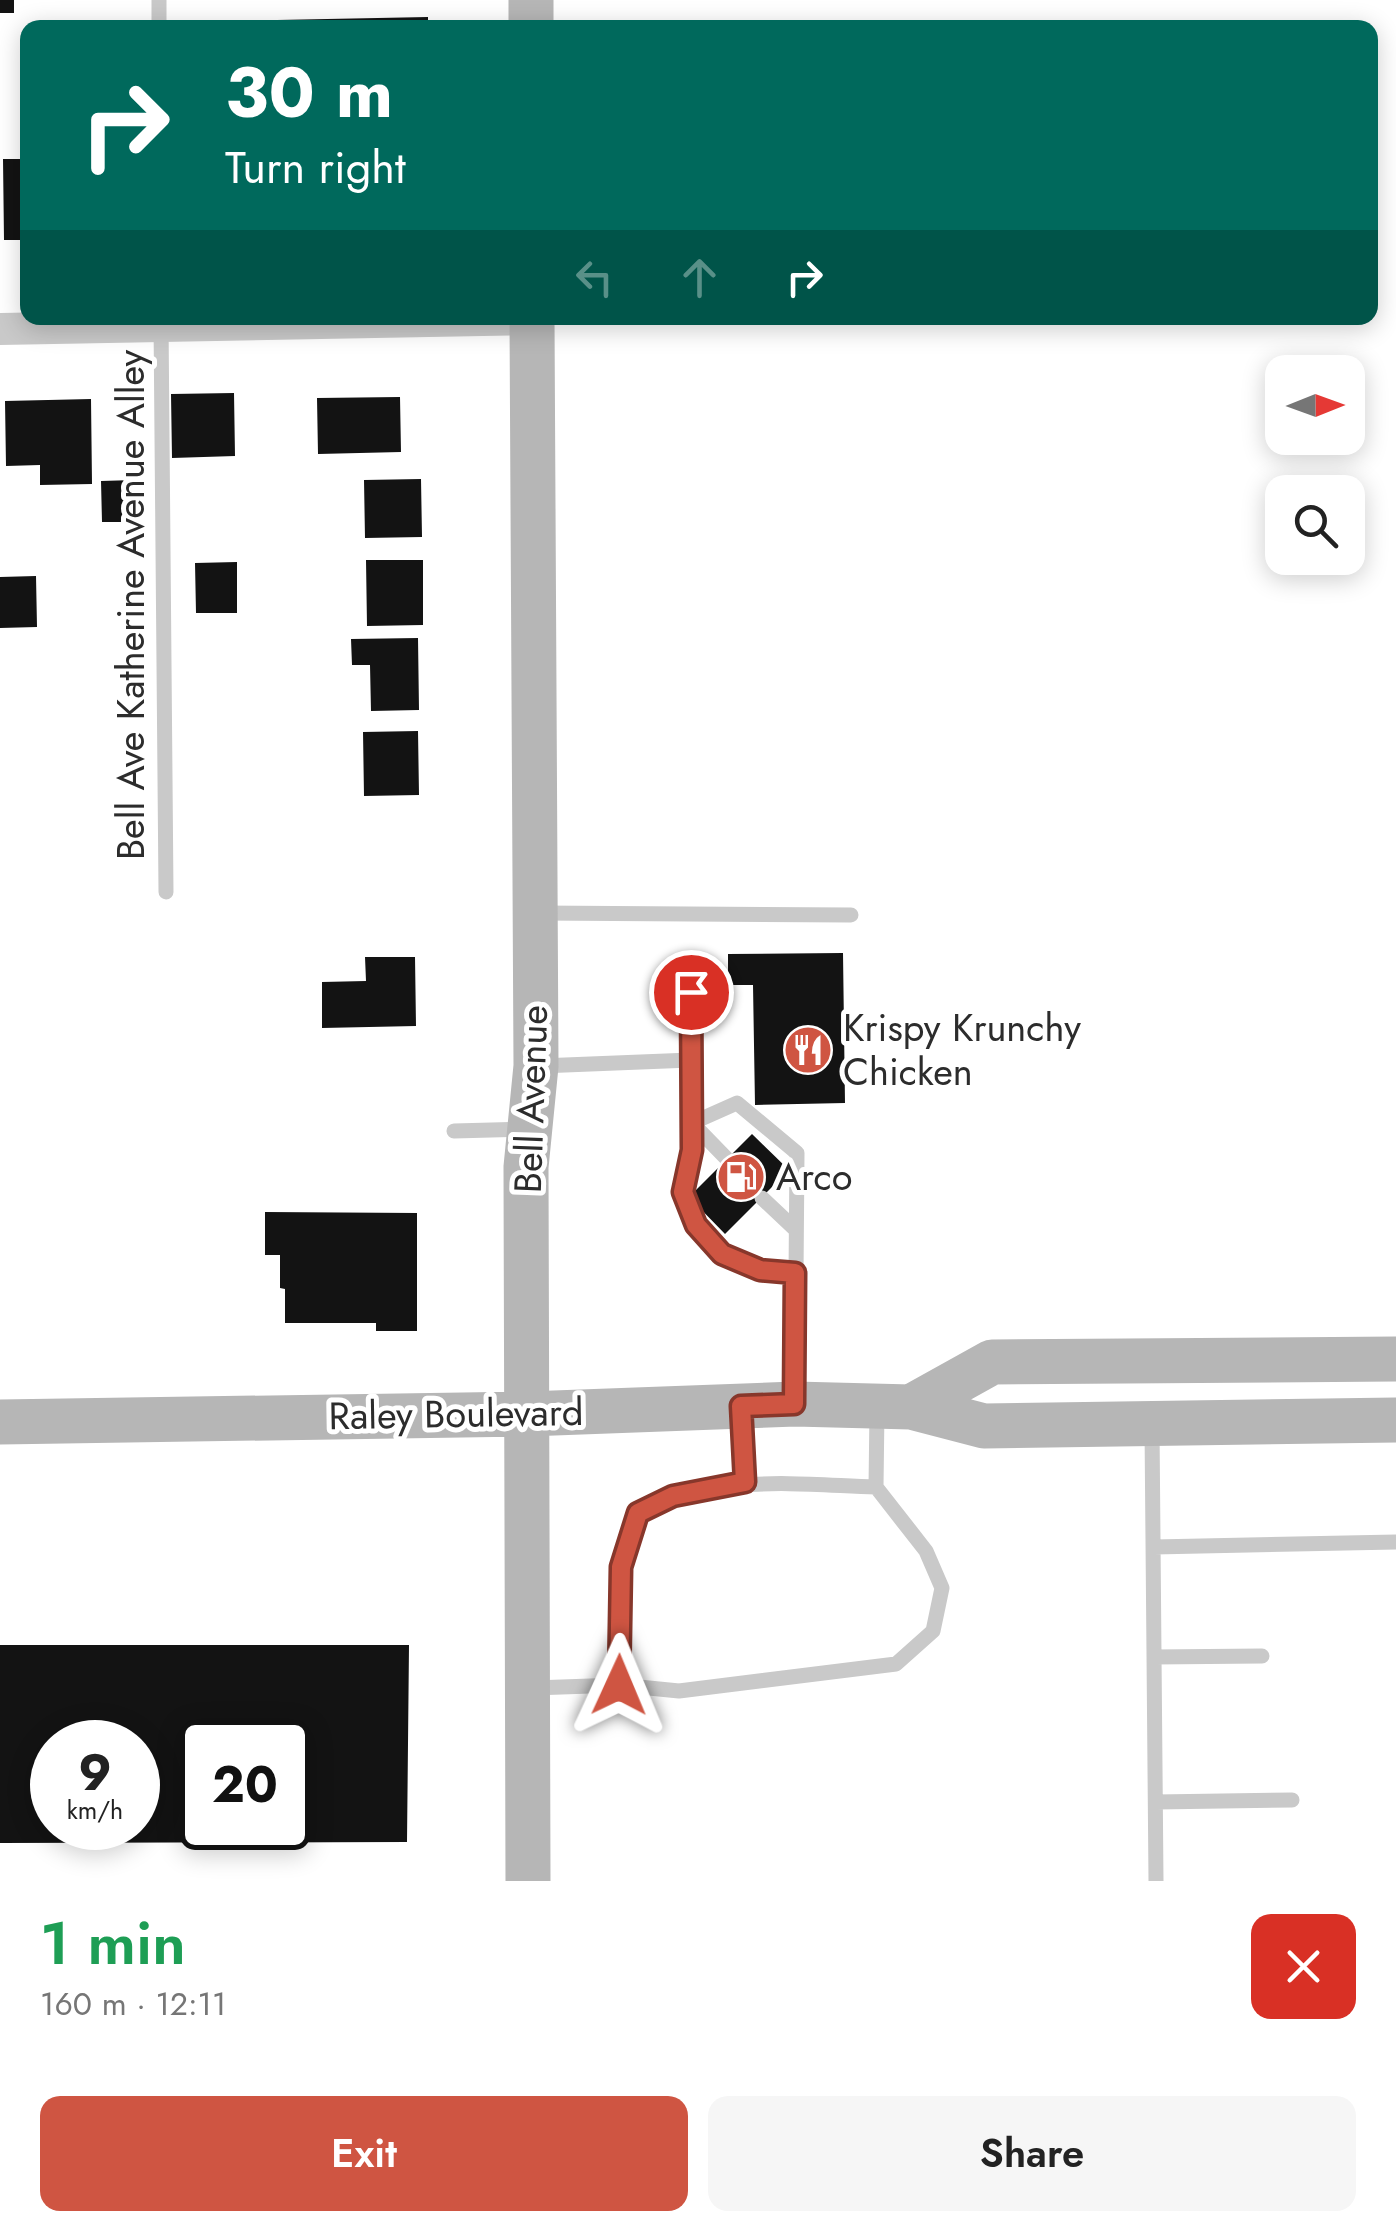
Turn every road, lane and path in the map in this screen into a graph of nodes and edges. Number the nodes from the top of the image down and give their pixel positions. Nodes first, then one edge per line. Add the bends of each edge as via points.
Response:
1 (92, 325) edge
2 (161, 325) edge
3 (532, 325) edge
4 (0, 329) edge
5 (166, 892) dead end
6 (535, 913) junction
7 (852, 915) dead end
8 (691, 992) dead end
9 (691, 1060) junction
10 (536, 1066) junction
11 (692, 1123) junction
12 (530, 1129) junction
13 (454, 1130) dead end
14 (727, 1159) dead end
15 (762, 1198) dead end
16 (796, 1230) junction
17 (795, 1273) junction
18 (1396, 1359) edge
19 (794, 1404) junction
20 (741, 1406) junction
21 (894, 1407) junction
22 (527, 1414) junction
23 (1396, 1420) edge
24 (0, 1422) edge
25 (1152, 1424) junction
26 (745, 1482) junction
27 (876, 1487) junction
28 (1396, 1542) edge
29 (1154, 1547) junction
30 (1262, 1656) dead end
31 (1154, 1657) junction
32 (619, 1685) junction
33 (528, 1688) junction
34 (1292, 1800) dead end
35 (1156, 1802) junction
36 (528, 1881) edge
37 (1156, 1881) edge

1 - 4 street
2 - 5 lane, Bell Ave Katherine Avenue Alley
3 - 6 main road, Bell Avenue
6 - 7 lane
6 - 10 main road, Bell Avenue
8 - 9 lane
9 - 10 lane
9 - 11 lane
10 - 12 main road, Bell Avenue
11 - 14 lane
11 - 16 lane via 738,1102 797,1153
11 - 17 lane via 683,1192 696,1225 722,1254 760,1270
12 - 13 lane
12 - 22 main road, Bell Avenue
15 - 16 lane
16 - 17 lane
17 - 19 lane
18 - 21 main road via 992,1362
19 - 20 main road, Raley Boulevard
19 - 21 main road, Raley Boulevard
20 - 22 main road, Raley Boulevard
20 - 26 lane
21 - 25 main road, Raley Boulevard via 984,1426
21 - 27 lane
22 - 24 main road, Raley Boulevard
22 - 33 main road, Bell Avenue
23 - 25 main road, Raley Boulevard
25 - 29 lane
26 - 27 lane
26 - 32 lane via 673,1496 638,1513 621,1567
27 - 32 lane via 926,1551 942,1588 934,1630 896,1664 679,1691
28 - 29 lane
29 - 31 lane
30 - 31 lane
31 - 35 lane
32 - 33 lane
33 - 36 main road, Bell Avenue
34 - 35 lane
35 - 37 lane

